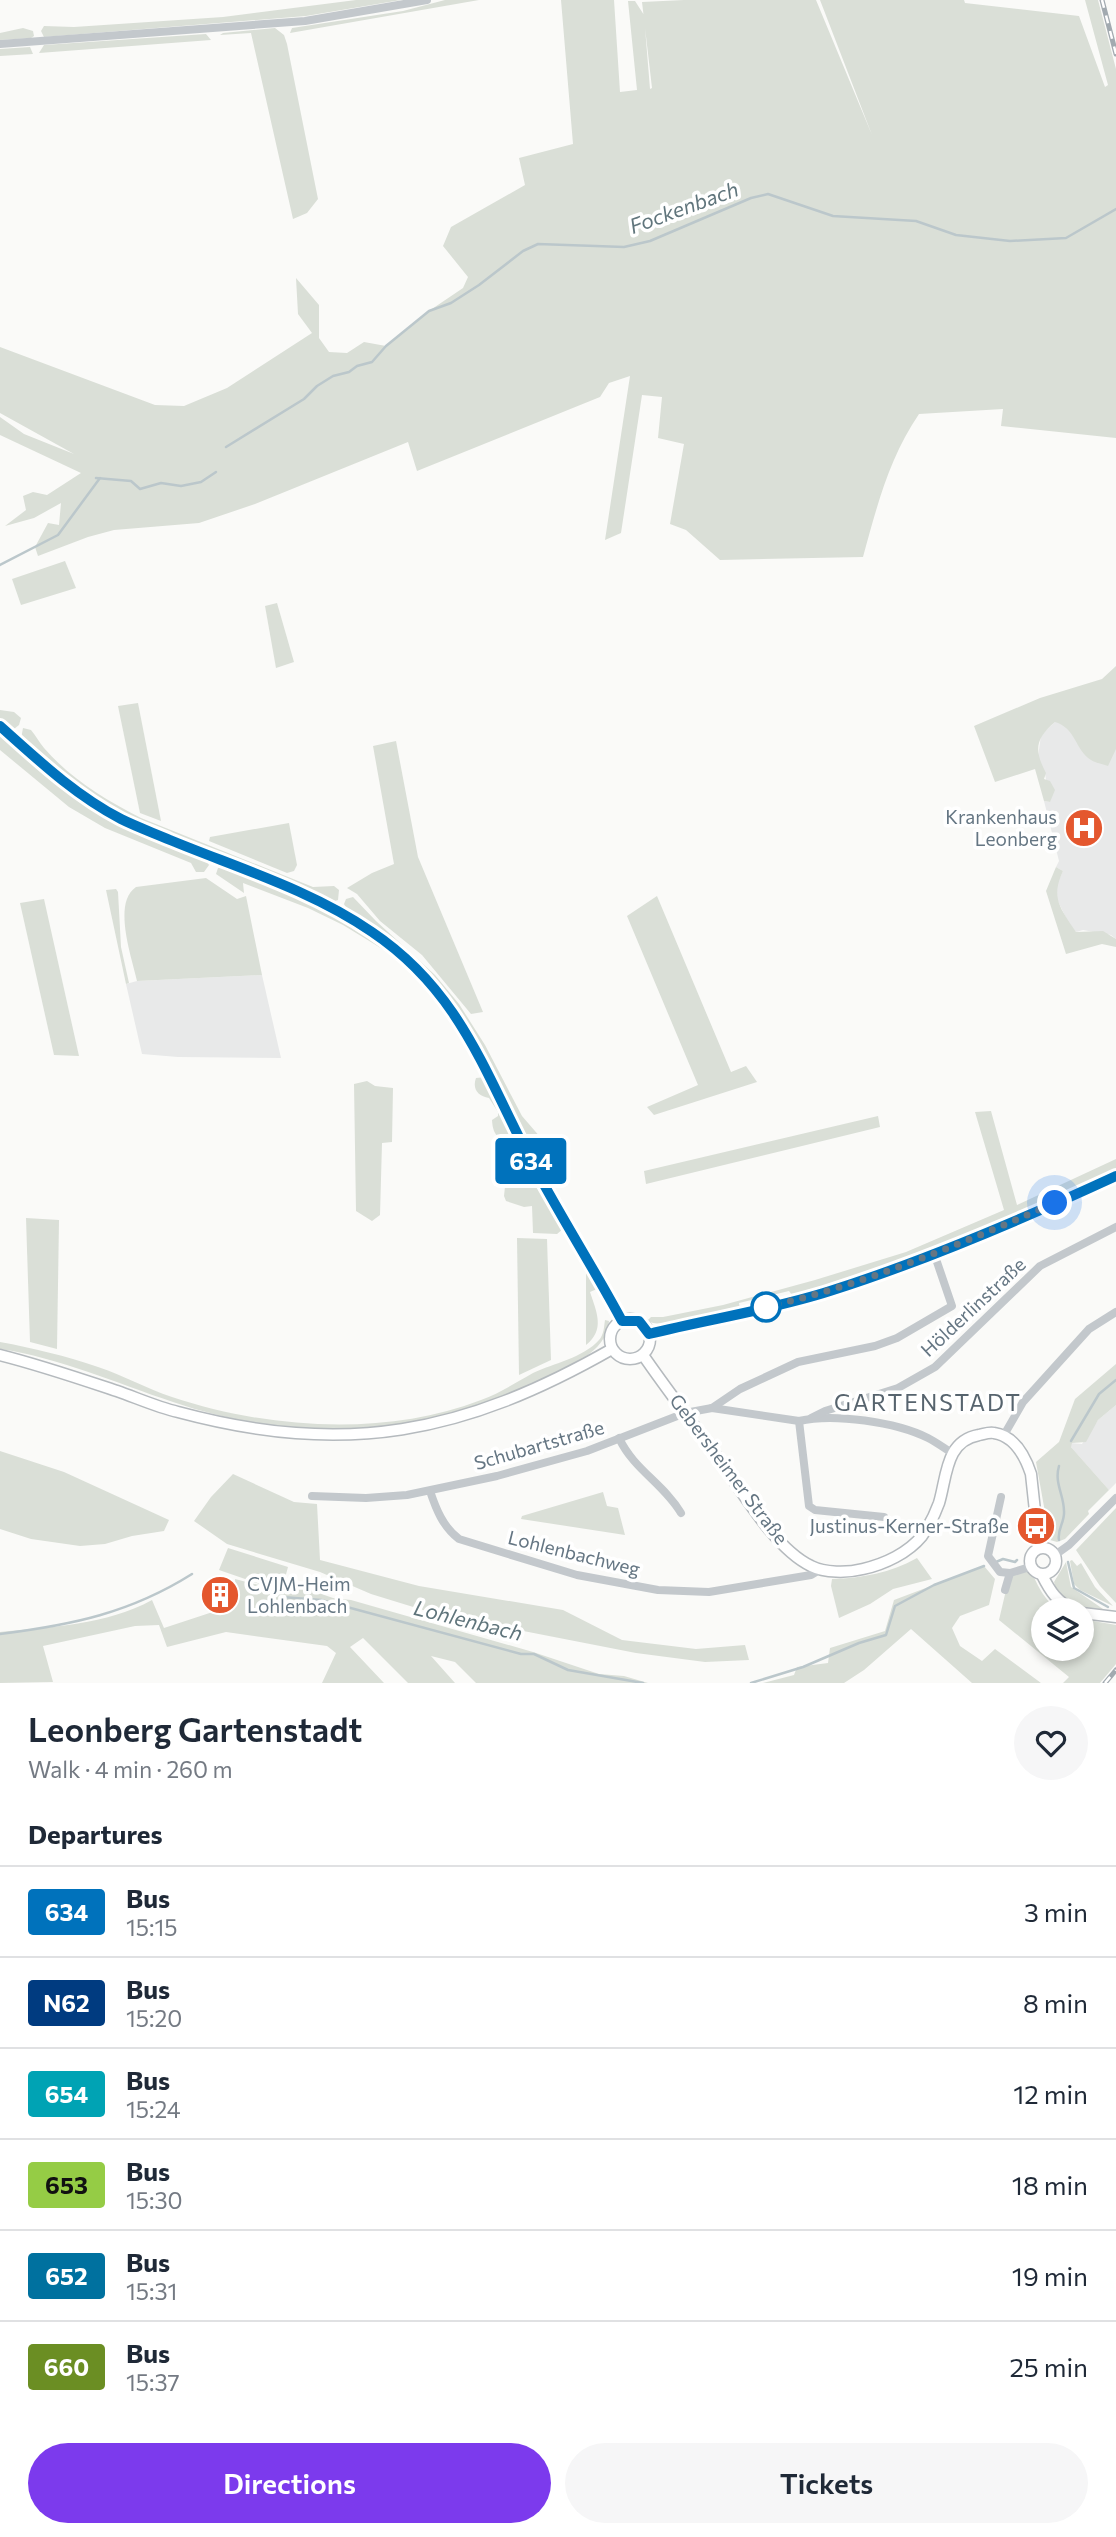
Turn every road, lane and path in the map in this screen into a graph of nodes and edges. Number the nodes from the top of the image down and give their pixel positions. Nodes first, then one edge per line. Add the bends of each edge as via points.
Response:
1 (427, 0) edge
2 (0, 44) edge
3 (0, 726) edge
4 (1116, 1176) edge
5 (1116, 1227) edge
6 (937, 1262) dead end
7 (1116, 1312) edge
8 (622, 1321) junction
9 (649, 1334) junction
10 (612, 1349) junction
11 (0, 1355) edge
12 (643, 1355) junction
13 (712, 1408) junction
14 (685, 1413) junction
15 (811, 1418) junction
16 (799, 1421) junction
17 (1004, 1435) junction
18 (619, 1438) junction
19 (952, 1453) junction
20 (429, 1491) junction
21 (312, 1496) dead end
22 (1001, 1497) dead end
23 (1116, 1498) edge
24 (681, 1513) dead end
25 (884, 1517) dead end
26 (1039, 1548) junction
27 (1055, 1555) junction
28 (1030, 1567) junction
29 (821, 1569) junction
30 (1010, 1573) junction
31 (1046, 1574) junction
32 (1005, 1590) dead end
33 (1055, 1598) edge
34 (1094, 1614) edge
35 (1116, 1617) edge

1 - 2 street via 305,21
3 - 8 street via 69,786 123,820 309,896 373,933 402,956 459,1020 527,1155
4 - 9 street via 875,1276 827,1292
5 - 15 street, Hölderlinstraße via 1040,1266 935,1367 898,1388
6 - 13 street, Schubartstraße via 952,1306 938,1316 875,1346 798,1362 740,1389
7 - 17 street via 1090,1329 1023,1402
8 - 9 main road via 639,1321
8 - 10 main road via 611,1333
9 - 12 main road via 649,1348
10 - 11 main road via 533,1391 461,1417 404,1430 318,1436 248,1428 176,1412
10 - 12 main road via 624,1358
12 - 14 main road, Gebersheimer Straße
13 - 14 street, Schubartstraße
13 - 16 street
14 - 18 street, Schubartstraße
14 - 29 main road, Gebersheimer Straße via 777,1539
15 - 16 street
15 - 19 street via 901,1429
16 - 25 street via 808,1506
17 - 19 main road via 974,1436
17 - 26 main road via 1028,1464
18 - 20 street, Schubartstraße via 587,1451
18 - 24 street via 628,1456 671,1497
19 - 29 main road, Gebersheimer Straße via 930,1523 907,1550 862,1570
20 - 21 street, Schubartstraße via 366,1498
20 - 29 street, Lohlenbachweg via 441,1519 458,1539 618,1584 709,1592 811,1576
22 - 30 street via 988,1556 1000,1572
23 - 27 street
26 - 27 main road
26 - 28 main road via 1030,1558
27 - 31 main road via 1055,1567
28 - 30 street
28 - 31 main road
30 - 32 street
31 - 33 main road
34 - 35 main road

